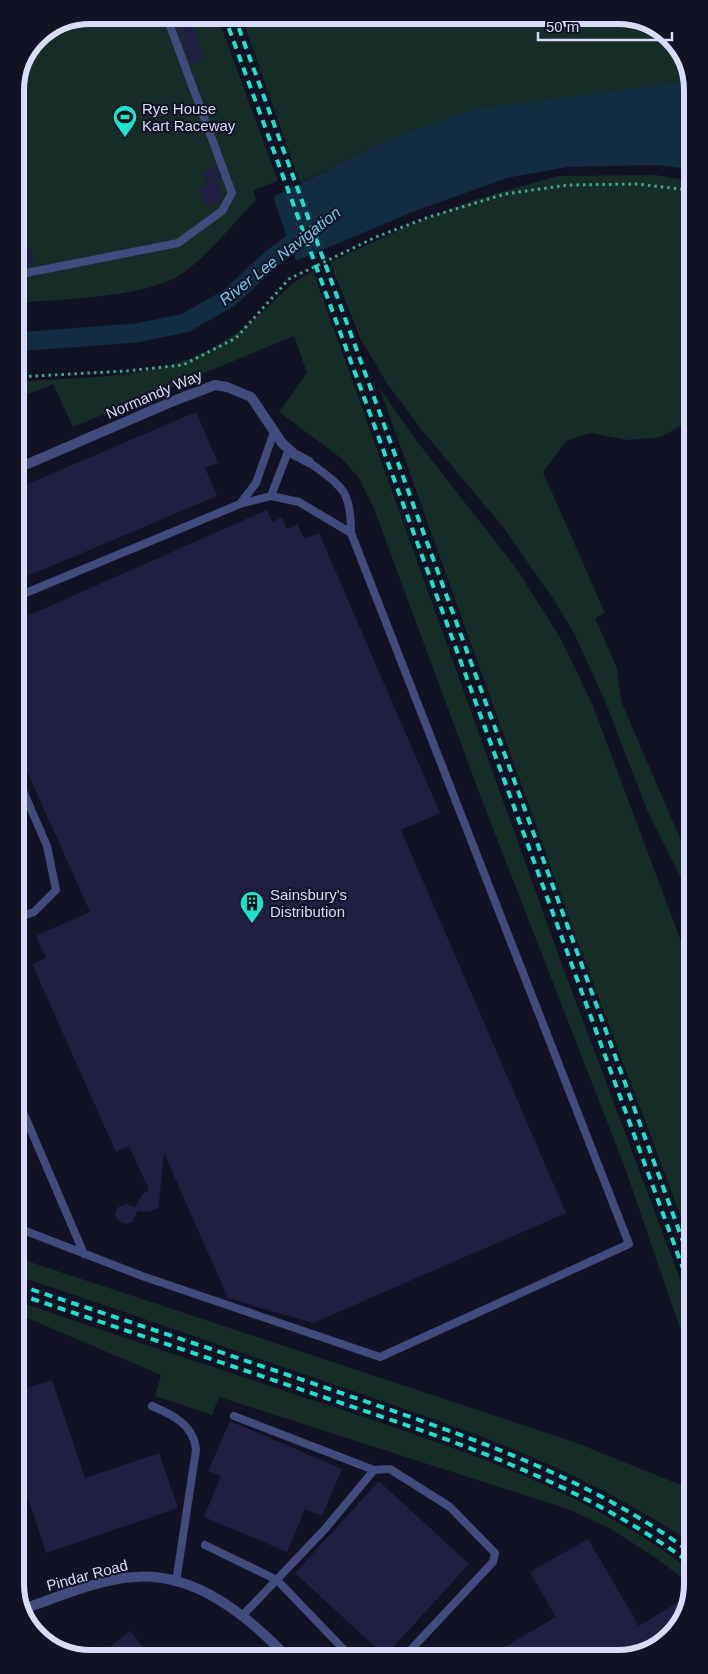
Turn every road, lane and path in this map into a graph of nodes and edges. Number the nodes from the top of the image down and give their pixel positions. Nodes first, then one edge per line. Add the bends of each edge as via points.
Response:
1 (169, 24) edge
2 (684, 189) edge
3 (24, 273) edge
4 (24, 376) edge
5 (274, 432) junction
6 (289, 449) junction
7 (309, 462) joint
8 (24, 466) edge
9 (271, 496) junction
10 (240, 504) junction
11 (351, 533) junction
12 (24, 594) edge
13 (24, 793) edge
14 (24, 916) edge
15 (24, 1114) edge
16 (24, 1230) edge
17 (84, 1254) junction
18 (152, 1406) dead end
19 (234, 1416) dead end
20 (374, 1470) junction
21 (205, 1545) dead end
22 (277, 1580) junction
23 (176, 1582) junction
24 (28, 1607) edge
25 (243, 1615) junction
26 (279, 1650) edge
27 (344, 1650) edge
28 (411, 1650) edge

1 - 3 lane via 232,194 222,211 178,243
2 - 4 path via 638,184 568,184 505,194 376,237 289,279 236,338 183,365
5 - 6 street, Normandy Way
5 - 8 street, Normandy Way via 251,397 215,385
5 - 10 lane via 256,483
6 - 7 street, Normandy Way
6 - 9 lane
7 - 11 lane via 341,487 351,508
9 - 10 lane
9 - 11 lane via 299,502
10 - 12 lane
11 - 17 lane via 629,1244 380,1358
13 - 14 lane via 47,846 56,890 34,912
15 - 17 lane
16 - 17 lane
18 - 23 lane via 178,1420 195,1438 196,1450
19 - 20 lane
20 - 22 lane
20 - 28 lane via 390,1469 450,1507 495,1553 493,1562
21 - 22 lane
22 - 25 lane
22 - 27 lane
23 - 24 street, Pindar Road via 150,1577 117,1580
23 - 25 street, Pindar Road
25 - 26 street, Pindar Road

